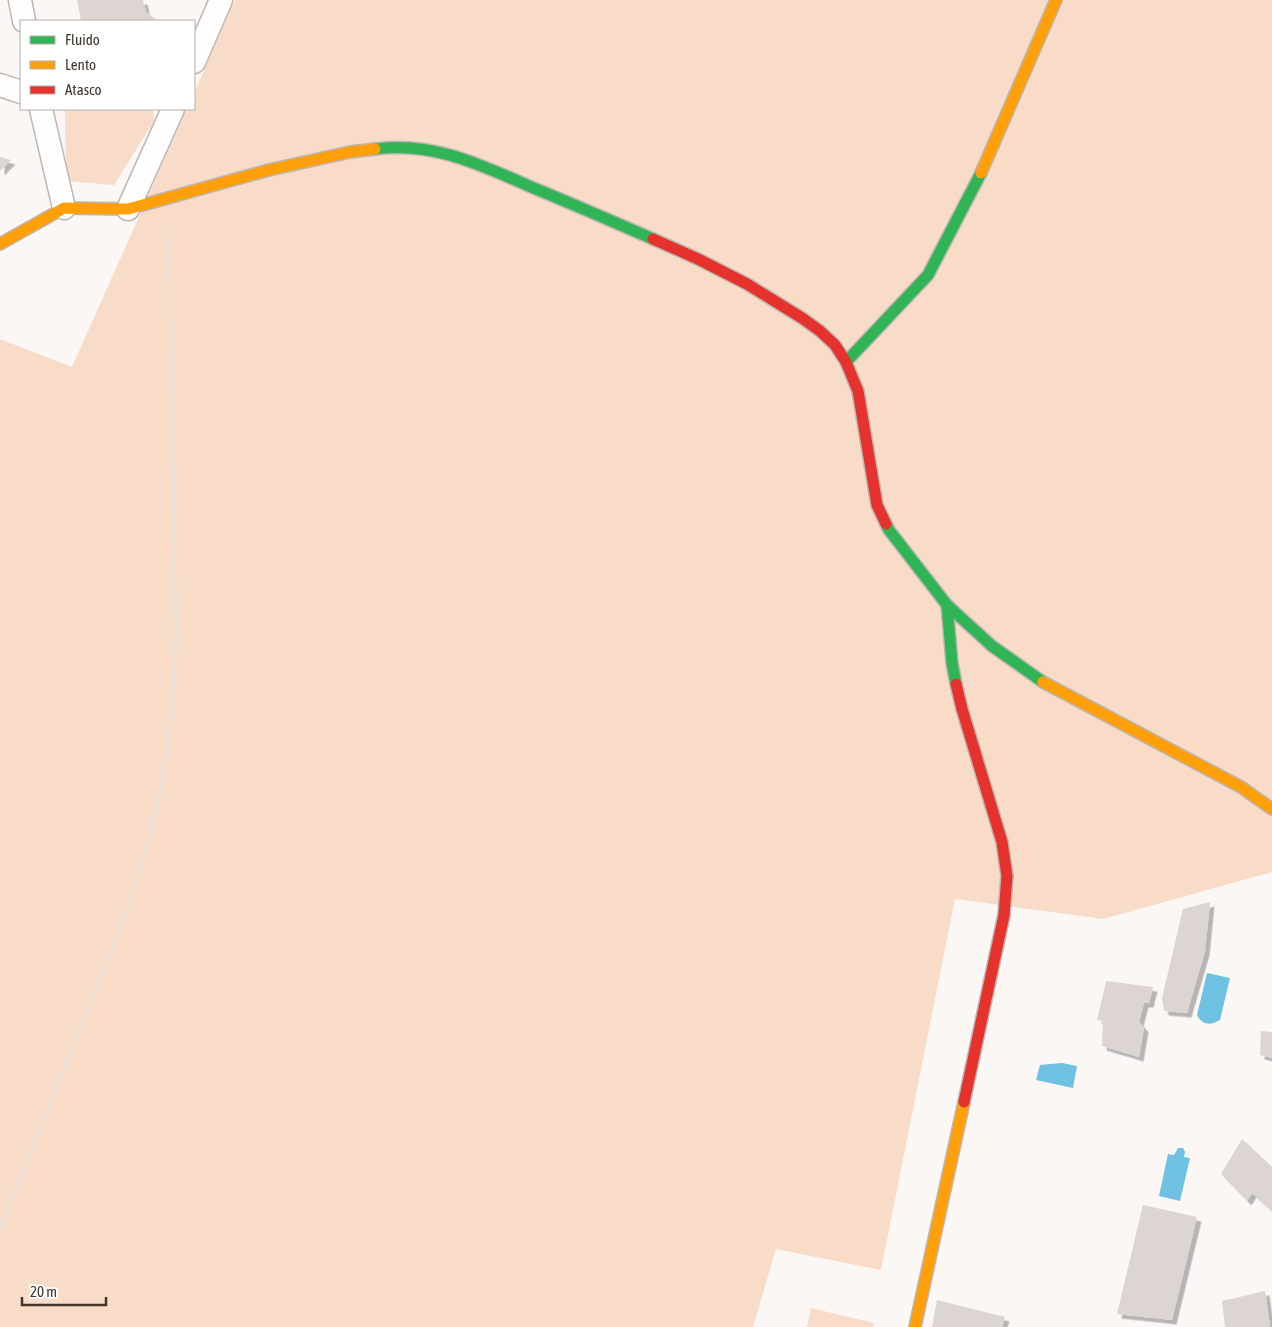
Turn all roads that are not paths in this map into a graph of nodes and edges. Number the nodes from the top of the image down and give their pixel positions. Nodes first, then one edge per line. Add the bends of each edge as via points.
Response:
1 (20, 0) edge
2 (221, 0) edge
3 (1056, 0) edge
4 (24, 20) edge
5 (195, 60) edge
6 (0, 85) edge
7 (20, 92) edge
8 (40, 110) edge
9 (173, 110) edge
10 (64, 208) junction
11 (128, 209) junction
12 (0, 244) edge
13 (846, 362) junction
14 (947, 605) junction
15 (1272, 810) edge
16 (915, 1327) edge

1 - 4 street
2 - 5 street
3 - 13 street via 976,184 928,275
6 - 7 street
8 - 10 street
9 - 11 street
10 - 11 street
10 - 12 street
11 - 13 street via 269,170 350,152 394,146 428,149 463,158 698,259 747,284 820,330 836,345
13 - 14 street via 858,391 877,505 889,530
14 - 15 street via 992,646 1037,679 1241,787
14 - 16 street via 952,663 962,709 1002,842 1007,876 1004,915

